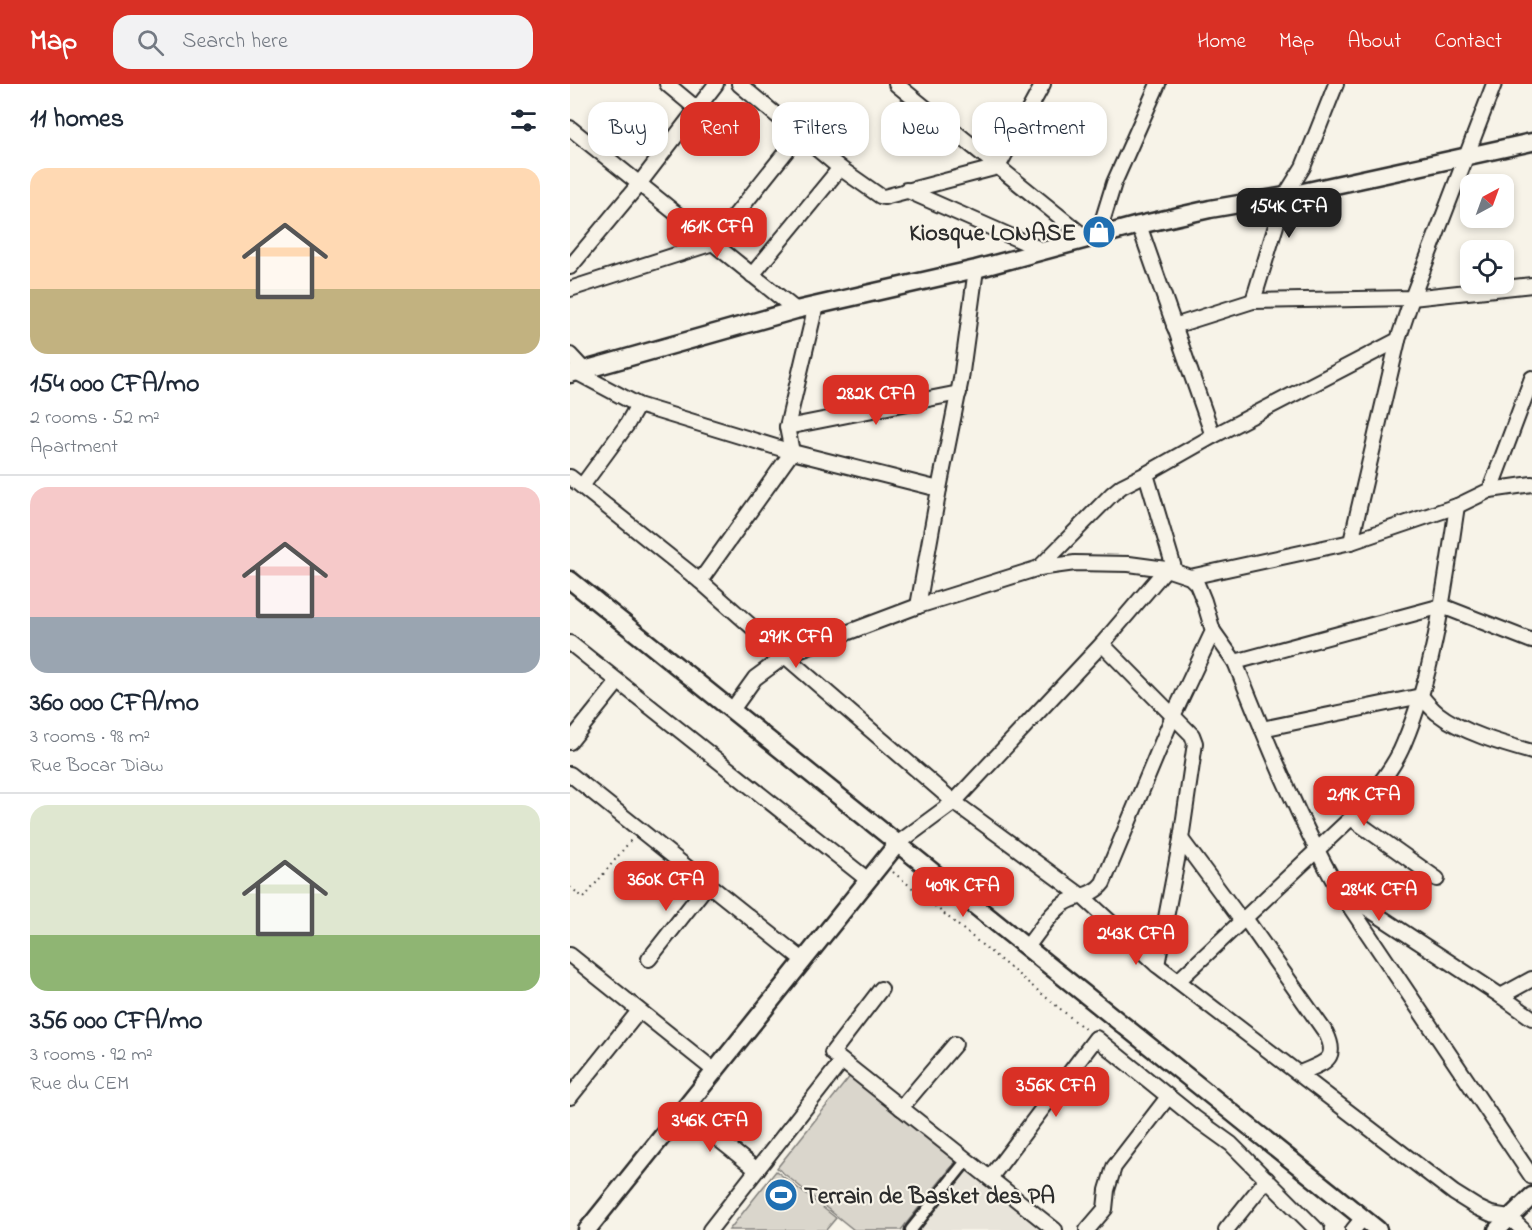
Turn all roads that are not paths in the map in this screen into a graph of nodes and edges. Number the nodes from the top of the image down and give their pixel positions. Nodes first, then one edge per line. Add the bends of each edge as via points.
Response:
1 (667, 84) edge
2 (716, 84) edge
3 (739, 84) edge
4 (896, 84) edge
5 (1043, 84) edge
6 (1158, 84) edge
7 (1336, 84) edge
8 (1494, 84) edge
9 (689, 102) edge
10 (702, 102) edge
11 (772, 111) edge
12 (570, 128) edge
13 (680, 131) edge
14 (1532, 142) edge
15 (782, 156) edge
16 (826, 156) edge
17 (1467, 156) junction
18 (998, 167) junction
19 (840, 168) junction
20 (639, 183) junction
21 (906, 190) junction
22 (1285, 196) junction
23 (1138, 225) junction
24 (1092, 237) junction
25 (713, 243) junction
26 (1042, 250) junction
27 (570, 267) edge
28 (976, 269) junction
29 (752, 275) junction
30 (1532, 285) edge
31 (570, 289) edge
32 (1412, 298) junction
33 (1253, 302) junction
34 (816, 305) junction
35 (796, 310) junction
36 (1174, 326) junction
37 (1398, 340) junction
38 (570, 355) edge
39 (577, 372) edge
40 (1532, 378) edge
41 (959, 393) junction
42 (638, 405) junction
43 (788, 427) junction
44 (1213, 436) junction
45 (792, 452) junction
46 (1146, 474) junction
47 (570, 477) edge
48 (1532, 484) edge
49 (582, 486) junction
50 (939, 489) junction
51 (1490, 490) junction
52 (1458, 506) junction
53 (1351, 542) junction
54 (1039, 568) junction
55 (1170, 570) junction
56 (1190, 577) junction
57 (570, 580) edge
58 (700, 581) junction
59 (918, 606) junction
60 (1442, 606) junction
61 (1213, 631) junction
62 (1532, 641) edge
63 (570, 644) edge
64 (1102, 644) junction
65 (785, 656) junction
66 (1235, 662) junction
67 (618, 682) junction
68 (1421, 696) junction
69 (732, 710) junction
70 (1173, 716) junction
71 (1262, 729) junction
72 (570, 742) edge
73 (1532, 752) edge
74 (570, 774) edge
75 (954, 802) junction
76 (1351, 818) junction
77 (1181, 839) junction
78 (897, 844) junction
79 (1317, 851) junction
80 (1437, 879) dead end
81 (868, 880) junction
82 (708, 884) junction
83 (1338, 889) junction
84 (1083, 897) junction
85 (1243, 919) junction
86 (1027, 947) junction
87 (571, 958) edge
88 (650, 959) dead end
89 (803, 960) junction
90 (1158, 965) junction
91 (1532, 979) edge
92 (1178, 981) junction
93 (881, 989) dead end
94 (1501, 996) junction
95 (639, 1011) junction
96 (1532, 1018) edge
97 (954, 1044) dead end
98 (842, 1061) junction
99 (715, 1071) junction
100 (1300, 1072) junction
101 (1168, 1096) junction
102 (570, 1097) edge
103 (901, 1108) junction
104 (683, 1111) junction
105 (967, 1160) junction
106 (757, 1170) junction
107 (1532, 1177) edge
108 (990, 1178) junction
109 (1267, 1179) junction
110 (1532, 1196) edge
111 (1509, 1217) junction
112 (1358, 1224) edge
113 (587, 1230) edge
114 (710, 1230) edge
115 (911, 1230) edge
116 (1055, 1230) edge
117 (1087, 1230) edge
118 (1226, 1230) edge
119 (1317, 1230) edge
120 (1378, 1230) edge
121 (1497, 1230) edge
122 (1523, 1230) edge

1 - 9 street
2 - 10 street
3 - 11 street
4 - 18 street
5 - 18 street
6 - 24 street
7 - 22 street via 1304,167
8 - 17 street
12 - 20 street
13 - 20 street
14 - 17 street
15 - 25 street
16 - 19 street
17 - 22 street
17 - 32 street
18 - 21 street
18 - 24 street
19 - 21 street via 879,196
19 - 29 street
20 - 25 street
20 - 27 street
21 - 26 street
22 - 23 street
22 - 33 street
23 - 24 street
23 - 36 street
24 - 26 street
25 - 29 street
25 - 31 street
26 - 28 street
28 - 34 street
28 - 41 street
29 - 35 street
30 - 32 street
32 - 33 street
32 - 37 street
33 - 36 street
34 - 35 street
34 - 43 street
35 - 39 street
36 - 44 street
37 - 44 street
37 - 53 street
38 - 39 street
39 - 42 street
40 - 51 street
41 - 43 street
41 - 50 street
42 - 45 street
42 - 49 street
43 - 45 street
44 - 46 street
45 - 50 street
45 - 58 street
46 - 54 street via 1112,494
46 - 55 street
47 - 49 street
48 - 51 street
49 - 58 street
50 - 59 street
51 - 52 street
52 - 53 street
52 - 60 street
53 - 56 street
54 - 55 street via 1075,563
54 - 59 street
55 - 56 street
55 - 64 street
56 - 61 street via 1204,600
57 - 69 street
58 - 65 street
59 - 65 street
60 - 62 street
60 - 66 street
60 - 68 street
61 - 66 street
61 - 70 street
63 - 67 street
64 - 70 street
64 - 75 street
65 - 69 street via 754,678
65 - 75 street
66 - 71 street
67 - 72 street
67 - 81 street
68 - 71 street
68 - 73 street via 1447,720
68 - 76 street via 1404,745
69 - 78 street
70 - 77 street via 1195,743
70 - 84 street via 1103,883
71 - 79 street
74 - 82 street
75 - 78 street
75 - 84 street
76 - 79 street
76 - 80 street
77 - 85 street
77 - 90 street
78 - 81 street
78 - 86 street
79 - 83 street
79 - 85 street
81 - 89 street
82 - 88 street
82 - 89 street
83 - 94 street
83 - 107 street
84 - 86 street via 1056,910
84 - 90 street
85 - 92 street
85 - 100 street via 1332,1044 1327,1061
86 - 112 street
87 - 95 street
89 - 99 street
90 - 92 street
91 - 94 street
92 - 100 street
93 - 98 street via 832,1053
94 - 96 street
95 - 99 street
95 - 102 street
97 - 103 street
98 - 103 street
98 - 106 street
99 - 104 street
100 - 111 street via 1454,1193 1491,1214
101 - 108 street via 1096,1038
101 - 109 street via 1231,1144
101 - 117 street via 1114,1167 1105,1209
103 - 105 street
104 - 106 street
104 - 113 street
105 - 108 street
105 - 115 street
106 - 114 street
108 - 116 street
109 - 118 street
109 - 119 street
110 - 111 street
111 - 121 street
111 - 122 street
112 - 120 street

